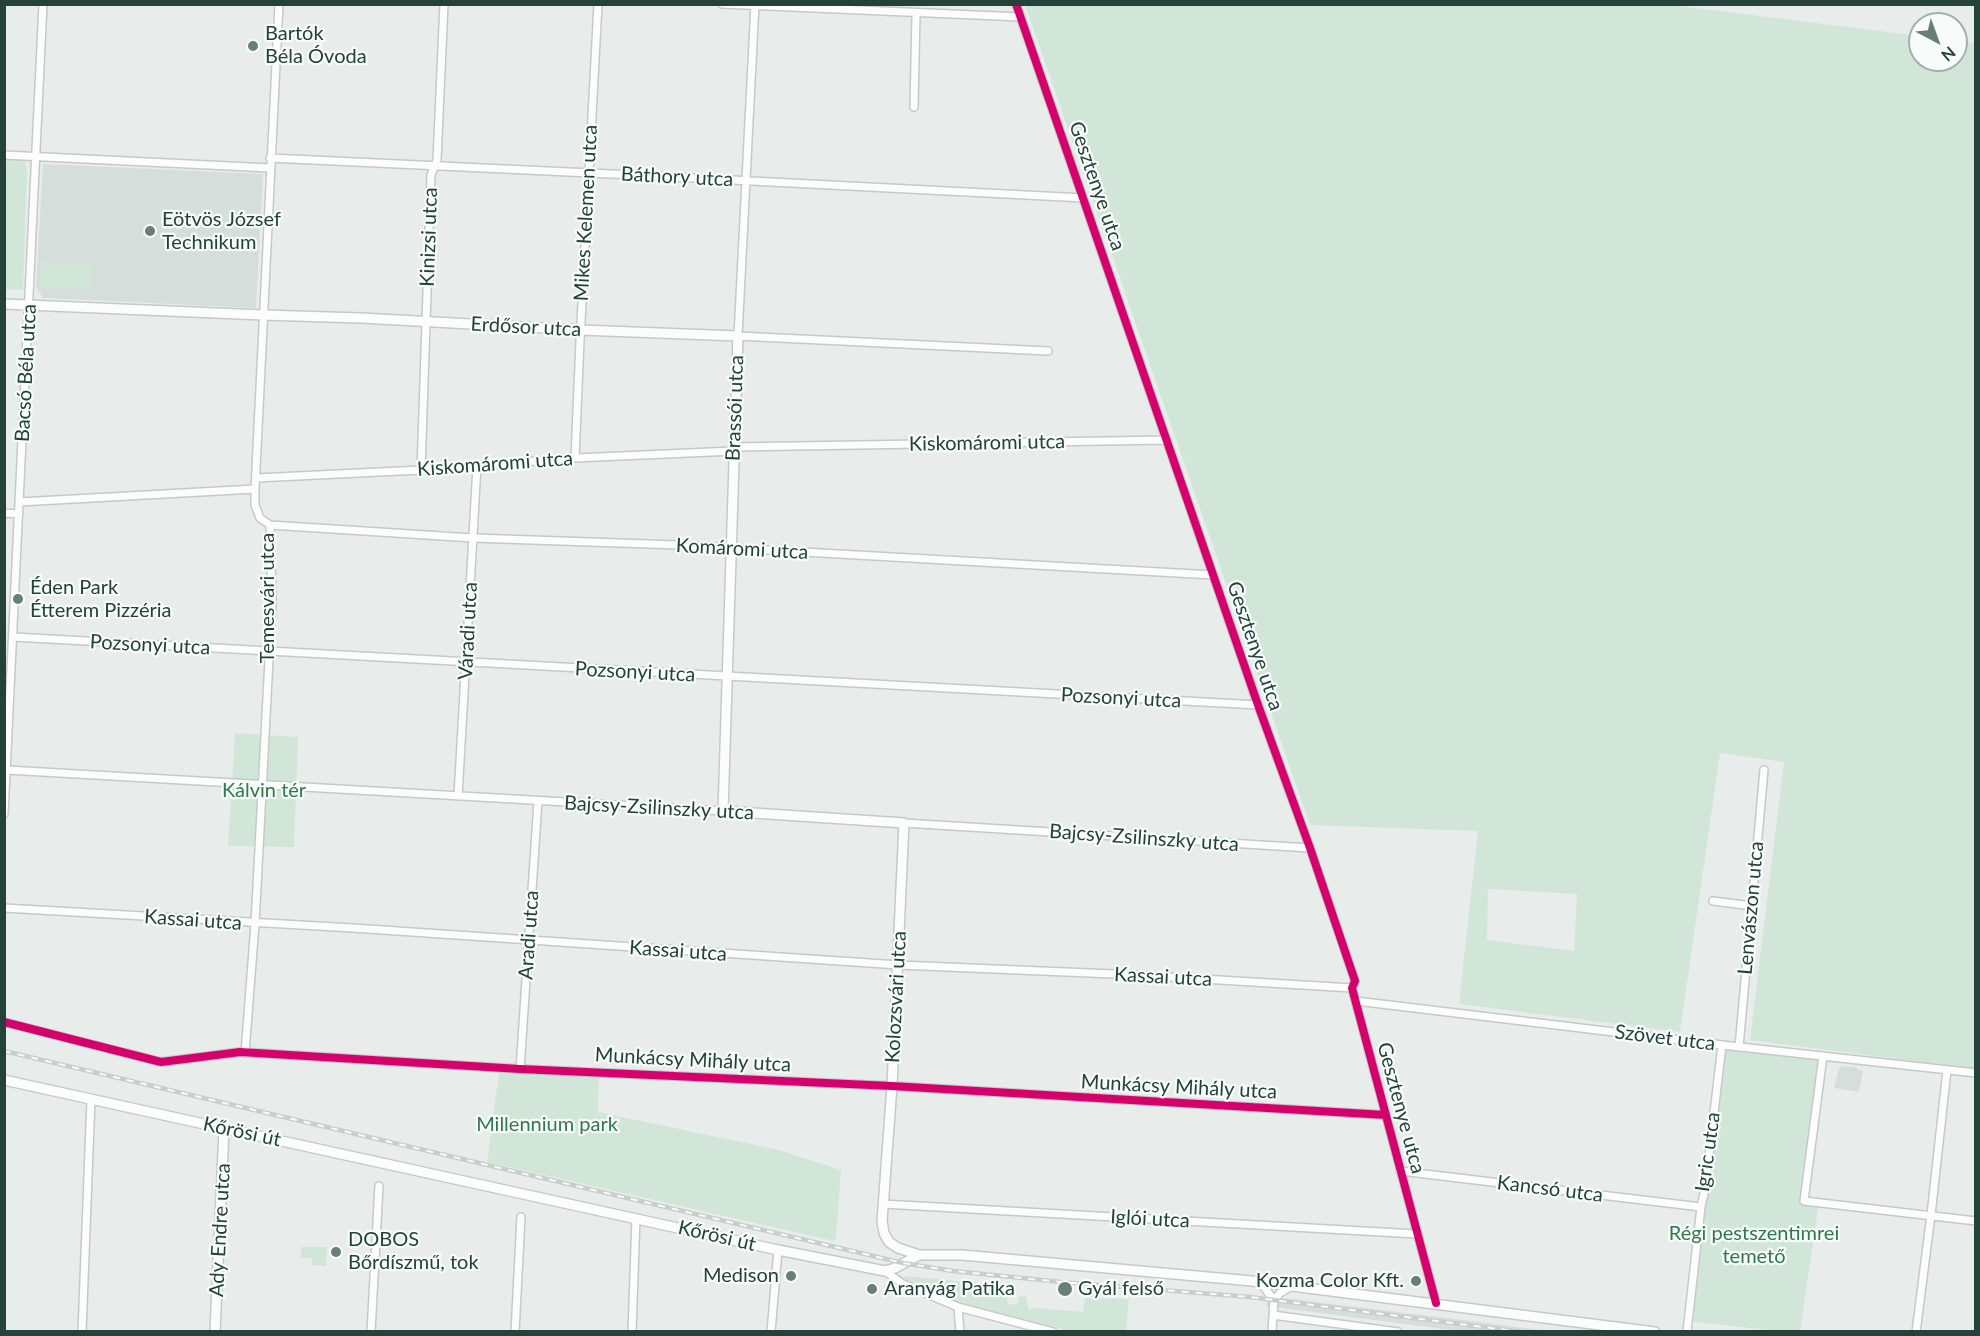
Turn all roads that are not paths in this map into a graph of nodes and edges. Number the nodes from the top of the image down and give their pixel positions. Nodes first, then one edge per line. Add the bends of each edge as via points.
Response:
1 (43, 4) edge
2 (279, 4) edge
3 (444, 4) edge
4 (598, 4) edge
5 (722, 4) edge
6 (1016, 4) edge
7 (755, 5) edge
8 (916, 14) junction
9 (1021, 17) junction
10 (914, 106) dead end
11 (4, 155) edge
12 (35, 156) junction
13 (270, 159) junction
14 (435, 165) junction
15 (270, 168) junction
16 (588, 173) junction
17 (745, 181) junction
18 (1084, 198) junction
19 (4, 303) edge
20 (29, 305) junction
21 (263, 315) junction
22 (426, 321) junction
23 (580, 330) junction
24 (738, 336) junction
25 (1048, 351) dead end
26 (1167, 441) junction
27 (734, 449) junction
28 (575, 458) junction
29 (477, 466) junction
30 (421, 470) junction
31 (256, 478) junction
32 (255, 489) junction
33 (19, 502) junction
34 (4, 513) edge
35 (19, 514) junction
36 (270, 525) junction
37 (473, 538) junction
38 (730, 548) junction
39 (1213, 575) junction
40 (13, 637) junction
41 (270, 651) junction
42 (466, 662) junction
43 (726, 677) junction
44 (1258, 705) junction
45 (6, 723) edge
46 (7, 770) junction
47 (1764, 770) dead end
48 (262, 785) junction
49 (458, 796) junction
50 (538, 801) junction
51 (723, 811) junction
52 (4, 814) edge
53 (904, 823) junction
54 (1310, 848) junction
55 (1713, 901) dead end
56 (1752, 906) junction
57 (4, 908) edge
58 (255, 924) junction
59 (529, 941) junction
60 (899, 965) junction
61 (1352, 988) junction
62 (1356, 1001) junction
63 (4, 1022) edge
64 (1722, 1045) junction
65 (1739, 1047) junction
66 (245, 1053) junction
67 (1823, 1056) junction
68 (520, 1069) junction
69 (1947, 1070) junction
70 (1976, 1072) edge
71 (6, 1079) edge
72 (892, 1086) junction
73 (91, 1100) junction
74 (1386, 1115) junction
75 (224, 1129) junction
76 (1400, 1170) junction
77 (1418, 1173) junction
78 (1404, 1185) junction
79 (379, 1186) dead end
80 (883, 1204) junction
81 (1701, 1207) junction
82 (1931, 1215) junction
83 (521, 1217) dead end
84 (636, 1218) junction
85 (1976, 1221) edge
86 (1417, 1234) junction
87 (889, 1242) junction
88 (778, 1250) junction
89 (919, 1254) junction
90 (895, 1268) junction
91 (885, 1271) junction
92 (1260, 1282) junction
93 (1292, 1286) junction
94 (1274, 1300) junction
95 (1436, 1303) junction
96 (958, 1307) junction
97 (1272, 1315) junction
98 (1396, 1331) edge
99 (81, 1332) edge
100 (215, 1332) edge
101 (372, 1332) edge
102 (515, 1332) edge
103 (632, 1332) edge
104 (771, 1332) edge
105 (960, 1332) edge
106 (1053, 1332) edge
107 (1272, 1332) edge
108 (1655, 1332) edge
109 (1687, 1332) edge
110 (1916, 1332) edge

1 - 12 street, Bacsó Béla utca
2 - 13 street, Temesvári utca
3 - 14 street, Kinizsi utca
4 - 16 street, Mikes Kelemen utca
5 - 7 street
6 - 9 street, Gesztenye utca
7 - 8 street
7 - 17 street, Brassói utca
8 - 9 street
8 - 10 street
9 - 18 street, Gesztenye utca
11 - 12 street
12 - 15 street
12 - 20 street, Bacsó Béla utca
13 - 14 street, Báthory utca
13 - 15 street, Temesvári utca
14 - 16 street, Báthory utca
14 - 22 street, Kinizsi utca via 431,175
15 - 21 street, Temesvári utca
16 - 17 street, Báthory utca
16 - 23 street, Mikes Kelemen utca
17 - 18 street, Báthory utca
17 - 24 street, Brassói utca
18 - 26 street, Gesztenye utca
19 - 20 street, Erdősor utca
20 - 21 street, Erdősor utca
20 - 33 street, Bacsó Béla utca
21 - 22 street, Erdősor utca
21 - 31 street, Temesvári utca
22 - 23 street, Erdősor utca
22 - 30 street, Kinizsi utca
23 - 24 street, Erdősor utca
23 - 28 street, Mikes Kelemen utca
24 - 25 street, Erdősor utca
24 - 27 street, Brassói utca
26 - 27 street, Kiskomáromi utca
26 - 39 street, Gesztenye utca
27 - 28 street, Kiskomáromi utca
27 - 38 street, Brassói utca
28 - 29 street, Kiskomáromi utca
29 - 30 street, Kiskomáromi utca
29 - 37 street, Váradi utca
30 - 31 street, Kiskomáromi utca
31 - 32 street, Temesvári utca
32 - 33 street
32 - 36 street, Temesvári utca via 260,518
33 - 35 street, Bacsó Béla utca
34 - 35 street
35 - 40 street, Bacsó Béla utca
36 - 37 street, Komáromi utca
36 - 41 street, Temesvári utca
37 - 38 street, Komáromi utca
37 - 42 street, Váradi utca
38 - 39 street, Komáromi utca
38 - 43 street, Brassói utca
39 - 44 street, Gesztenye utca
40 - 41 street, Pozsonyi utca
40 - 45 street, Bacsó Béla utca
41 - 42 street, Pozsonyi utca
41 - 48 street, Temesvári utca
42 - 43 street, Pozsonyi utca
42 - 49 street, Váradi utca
43 - 44 street, Pozsonyi utca
43 - 51 street, Brassói utca
44 - 54 street, Gesztenye utca
45 - 46 street, Bacsó Béla utca
46 - 48 street, Bajcsy-Zsilinszky utca
46 - 52 street, Bacsó Béla utca
47 - 56 street, Lenvászon utca
48 - 49 street, Bajcsy-Zsilinszky utca
48 - 58 street, Temesvári utca
49 - 50 street, Bajcsy-Zsilinszky utca
50 - 51 street, Bajcsy-Zsilinszky utca
50 - 59 street, Aradi utca
51 - 53 street, Bajcsy-Zsilinszky utca
53 - 54 street, Bajcsy-Zsilinszky utca
53 - 60 street, Kolozsvári utca
54 - 61 street, Gesztenye utca via 1355,981
55 - 56 street
56 - 65 street, Lenvászon utca
57 - 58 street, Kassai utca
58 - 59 street, Kassai utca
58 - 66 street, Temesvári utca
59 - 60 street, Kassai utca
59 - 68 street, Aradi utca
60 - 61 street, Kassai utca
60 - 72 street, Kolozsvári utca
61 - 62 street, Gesztenye utca
62 - 64 street, Szövet utca
62 - 74 street, Gesztenye utca
63 - 66 street, Munkácsy Mihály utca via 161,1062
64 - 65 street, Szövet utca
64 - 81 street, Igric utca
65 - 67 street, Szövet utca
66 - 68 street, Munkácsy Mihály utca
67 - 69 street, Szövet utca
67 - 82 street via 1803,1201
68 - 72 street, Munkácsy Mihály utca
69 - 70 street, Szövet utca
69 - 82 street
71 - 73 street, Kőrösi út
72 - 74 street, Munkácsy Mihály utca
72 - 80 street, Kolozsvári utca
73 - 75 street, Kőrösi út
73 - 99 street
74 - 76 street, Gesztenye utca
75 - 84 street, Kőrösi út
75 - 100 street, Ady Endre utca
76 - 77 street, Kancsó utca
76 - 78 street, Gesztenye utca
77 - 78 street
77 - 81 street, Kancsó utca
78 - 86 street, Gesztenye utca
79 - 101 street
80 - 86 street, Iglói utca
80 - 87 street, Kolozsvári utca via 882,1221
81 - 109 street, Igric utca
82 - 85 street
82 - 110 street
83 - 102 street
84 - 88 street, Kőrösi út
84 - 103 street
86 - 95 street, Gesztenye utca
87 - 89 street
87 - 90 street, Kolozsvári utca
88 - 91 street, Kőrösi út
88 - 104 street
89 - 90 street, Kőrösi út
89 - 92 street
90 - 91 street, Kőrösi út
91 - 96 street via 903,1284
92 - 93 street
92 - 94 street
93 - 94 street
93 - 95 street
94 - 97 street
95 - 108 street
96 - 105 street
96 - 106 street
97 - 98 street
97 - 107 street

